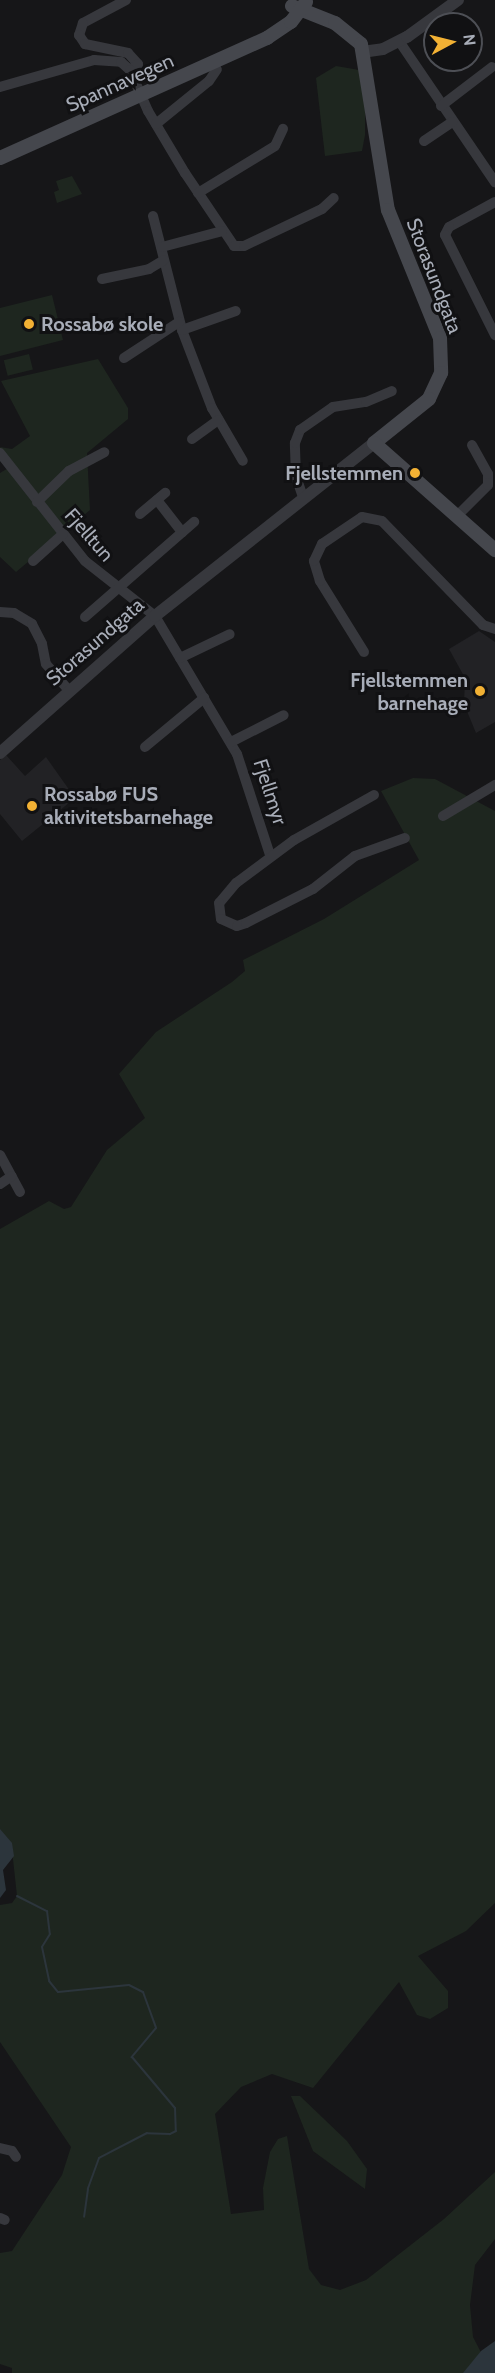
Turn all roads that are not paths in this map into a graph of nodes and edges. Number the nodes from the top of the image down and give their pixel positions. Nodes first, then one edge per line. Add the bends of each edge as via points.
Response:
1 (126, 0) edge
2 (458, 0) edge
3 (299, 6) edge
4 (394, 43) junction
5 (362, 48) junction
6 (134, 67) junction
7 (492, 67) dead end
8 (217, 69) dead end
9 (0, 87) edge
10 (141, 97) junction
11 (441, 106) junction
12 (452, 122) junction
13 (156, 124) junction
14 (283, 129) dead end
15 (424, 141) dead end
16 (0, 158) edge
17 (495, 182) edge
18 (198, 193) junction
19 (334, 198) dead end
20 (495, 202) edge
21 (153, 216) dead end
22 (222, 231) junction
23 (162, 247) junction
24 (164, 260) junction
25 (102, 279) dead end
26 (236, 311) dead end
27 (181, 326) junction
28 (495, 335) edge
29 (124, 358) dead end
30 (392, 391) dead end
31 (218, 420) junction
32 (192, 439) dead end
33 (374, 443) junction
34 (472, 445) dead end
35 (104, 452) dead end
36 (0, 453) edge
37 (243, 461) dead end
38 (303, 497) junction
39 (37, 502) junction
40 (140, 514) dead end
41 (456, 517) junction
42 (194, 522) dead end
43 (182, 532) junction
44 (63, 534) junction
45 (495, 550) edge
46 (33, 561) dead end
47 (117, 588) junction
48 (0, 612) edge
49 (155, 616) junction
50 (85, 617) dead end
51 (495, 629) edge
52 (230, 634) dead end
53 (364, 652) dead end
54 (180, 658) junction
55 (69, 690) junction
56 (204, 698) junction
57 (284, 715) dead end
58 (231, 742) junction
59 (145, 747) dead end
60 (0, 753) edge
61 (495, 785) edge
62 (374, 795) dead end
63 (443, 816) dead end
64 (405, 838) dead end
65 (270, 855) junction
66 (0, 1155) edge
67 (12, 1176) junction
68 (0, 1184) edge
69 (20, 1192) dead end
70 (0, 2148) edge
71 (16, 2157) dead end

1 - 6 street via 83,23 79,35 86,44 118,48
2 - 4 street
3 - 5 main road, Spannavegen via 335,23
3 - 10 main road, Spannavegen via 255,41
4 - 5 street via 383,50
4 - 11 street
5 - 33 main road, Storasundgata via 388,210 436,326 443,360 437,386 429,399
6 - 9 street via 110,59 94,60
6 - 10 street
7 - 11 street
8 - 13 street via 209,81
10 - 13 street
10 - 16 main road, Spannavegen
11 - 12 street
12 - 15 street
12 - 17 street
13 - 18 street
14 - 18 street via 275,147
18 - 22 street
19 - 22 street via 321,209 244,246 234,246
20 - 28 street via 449,227 445,236
21 - 23 street
22 - 23 street
23 - 24 street
24 - 25 street via 150,269
24 - 27 street
26 - 27 street
27 - 29 street
27 - 31 street
30 - 38 street via 366,402 333,407 300,430 295,443 296,477
31 - 32 street
31 - 37 street
33 - 38 street, Storasundgata
33 - 41 main road
34 - 41 street via 488,474 488,485
35 - 39 street, Fjelltun via 69,471
36 - 39 street, Fjelltun
38 - 49 street, Storasundgata
39 - 44 street, Fjelltun
40 - 43 street via 161,497
41 - 45 main road
42 - 43 street, Fjelltun
43 - 47 street, Fjelltun
44 - 46 street
44 - 47 street, Fjelltun
47 - 49 street, Fjelltun
47 - 50 street, Fjelltun
48 - 55 street via 14,613 32,624 46,664
49 - 54 street, Fjellmyr
49 - 55 street, Storasundgata
51 - 53 street via 483,625 382,521 365,517 322,544 314,561 320,581
52 - 54 street
54 - 56 street, Fjellmyr
55 - 60 street, Storasundgata
56 - 58 street, Fjellmyr
56 - 59 street
57 - 58 street, Fjellmyr
58 - 65 street, Fjellmyr via 246,775
61 - 63 street
62 - 65 street
64 - 65 street via 355,856 313,889 246,923 228,924 218,911 224,894
66 - 67 street
67 - 68 street
67 - 69 street
70 - 71 street via 12,2151

